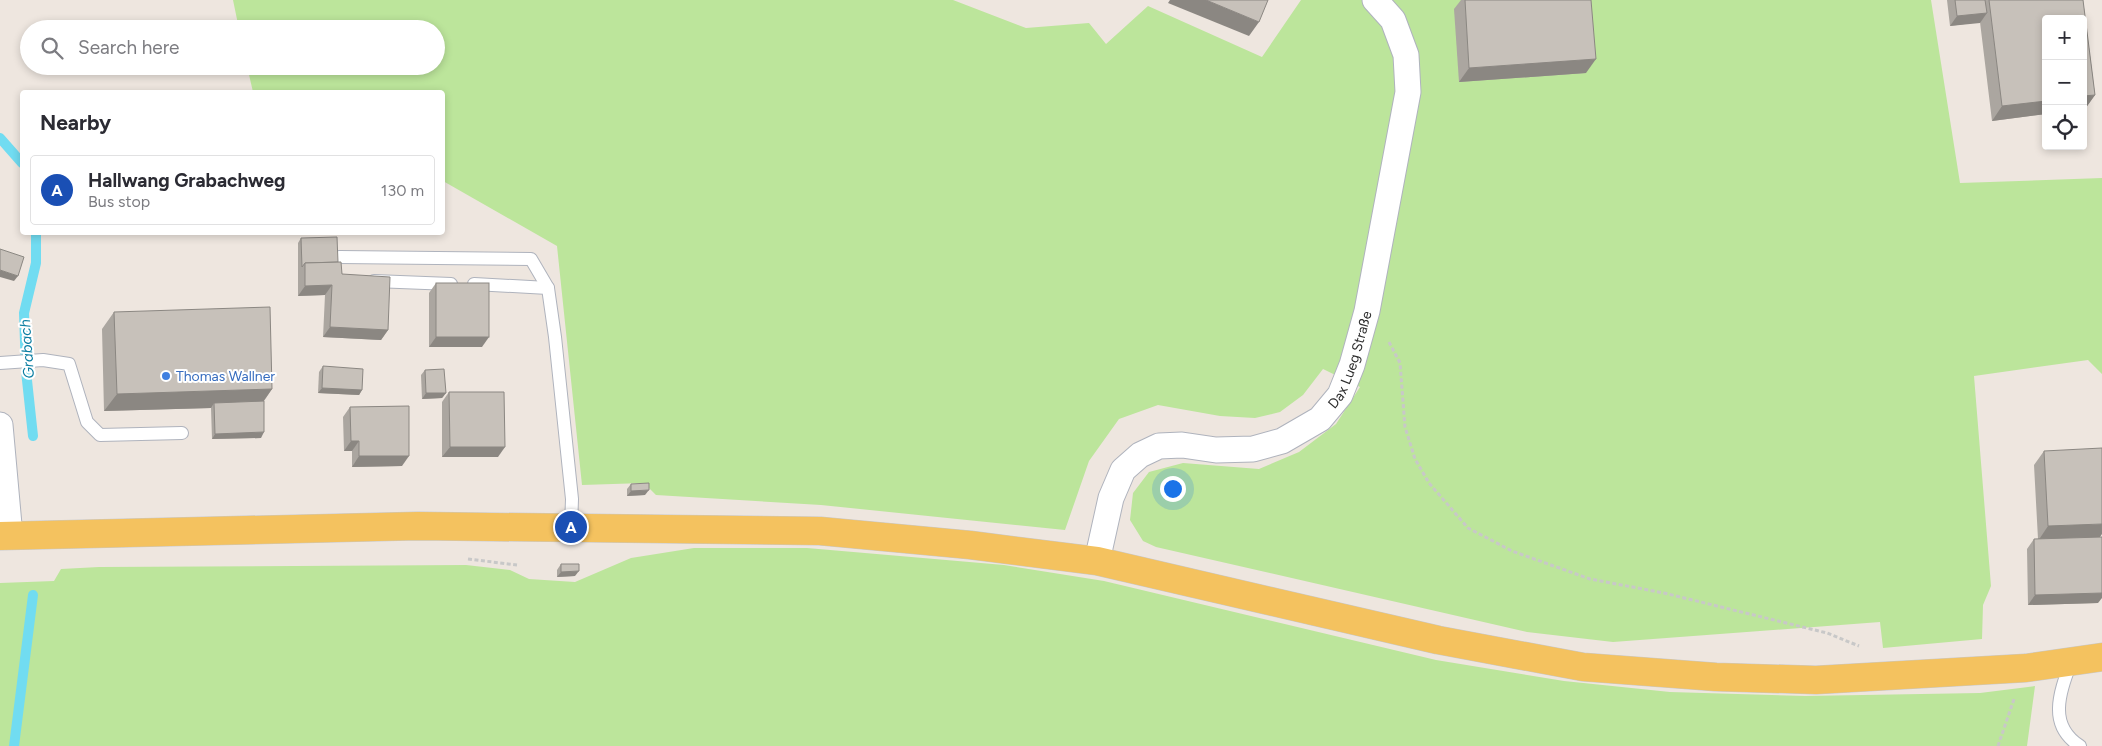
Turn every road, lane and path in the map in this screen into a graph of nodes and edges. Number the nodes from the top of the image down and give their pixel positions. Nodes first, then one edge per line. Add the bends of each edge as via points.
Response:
1 (1374, 0) edge
2 (339, 257) edge
3 (364, 281) edge
4 (548, 288) junction
5 (1368, 311) junction
6 (5, 362) edge
7 (0, 424) edge
8 (182, 433) dead end
9 (571, 527) junction
10 (5, 536) edge
11 (1097, 561) junction
12 (1866, 650) dead end
13 (2102, 657) edge
14 (2071, 662) junction
15 (2026, 668) junction
16 (1998, 746) edge
17 (2080, 746) edge

1 - 5 street, Dax Lueg Straße via 1393,20 1403,46 1408,92
2 - 4 lane via 531,259
3 - 4 lane
4 - 9 lane via 572,499
5 - 11 street, Dax Lueg Straße via 1340,395 1320,420 1282,441 1253,449 1160,446 1140,455 1123,470 1111,498
5 - 12 path via 1400,363 1405,427 1415,459 1429,483 1468,528 1512,551 1590,579 1664,593 1827,634
6 - 8 lane via 43,360 70,364 87,422 100,435
7 - 10 street
9 - 10 main road via 418,526
9 - 11 main road via 820,531
11 - 15 main road via 1438,640 1583,667 1716,678 1816,680
13 - 14 main road
14 - 15 main road
14 - 17 lane via 2059,694 2059,718 2068,738
15 - 16 path

